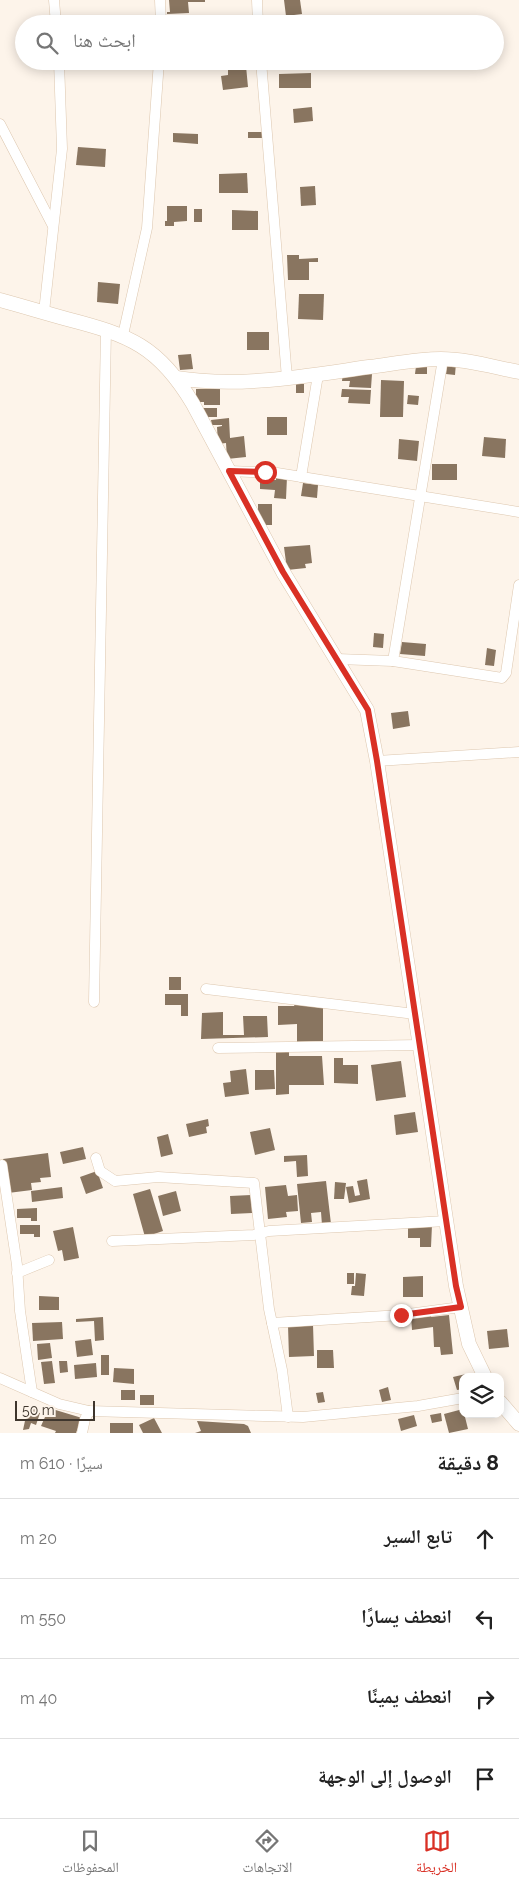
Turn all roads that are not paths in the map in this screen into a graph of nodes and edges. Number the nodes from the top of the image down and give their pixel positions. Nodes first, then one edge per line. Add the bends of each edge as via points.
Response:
1 (54, 0) edge
2 (160, 0) edge
3 (256, 0) edge
4 (55, 15) edge
5 (161, 15) edge
6 (257, 15) edge
7 (59, 70) edge
8 (158, 70) edge
9 (262, 70) edge
10 (0, 124) edge
11 (53, 227) junction
12 (0, 300) edge
13 (44, 312) junction
14 (106, 329) junction
15 (123, 336) junction
16 (443, 359) junction
17 (519, 372) edge
18 (318, 375) junction
19 (176, 378) junction
20 (287, 378) junction
21 (229, 471) junction
22 (302, 477) junction
23 (420, 496) junction
24 (519, 512) edge
25 (519, 585) edge
26 (337, 659) junction
27 (393, 661) junction
28 (519, 752) edge
29 (377, 761) junction
30 (206, 989) dead end
31 (94, 1002) dead end
32 (415, 1014) junction
33 (420, 1045) junction
34 (218, 1048) dead end
35 (96, 1158) dead end
36 (2, 1164) dead end
37 (446, 1221) junction
38 (261, 1234) junction
39 (112, 1241) dead end
40 (49, 1260) dead end
41 (17, 1273) junction
42 (461, 1307) junction
43 (272, 1324) junction
44 (483, 1373) edge
45 (0, 1378) edge
46 (32, 1392) junction
47 (459, 1399) edge
48 (504, 1407) edge
49 (89, 1411) junction
50 (288, 1417) junction
51 (519, 1424) edge
52 (82, 1433) edge

1 - 4 street
2 - 5 street
3 - 6 street
7 - 11 street via 62,149
8 - 15 street via 146,228
9 - 20 street
10 - 11 street
11 - 13 street
12 - 13 street
13 - 14 street
14 - 15 street
14 - 31 street
15 - 19 street via 156,356
16 - 17 street
16 - 18 street
16 - 23 street
18 - 20 street
18 - 22 street
19 - 20 street via 221,382
19 - 21 street via 194,404
21 - 22 street
21 - 26 street via 283,572
22 - 23 street
23 - 24 street
23 - 27 street
25 - 27 street via 506,673 502,678
26 - 27 street
26 - 29 street via 368,710
28 - 29 street
29 - 32 street
30 - 32 street
32 - 33 street
33 - 34 street
33 - 37 street
35 - 38 street via 100,1171 115,1181 166,1178 254,1183
36 - 41 street
37 - 38 street
37 - 42 street
38 - 39 street
38 - 43 street
40 - 41 street
41 - 46 street
42 - 43 street via 401,1315
42 - 44 street via 469,1344
43 - 50 street
45 - 46 street
46 - 49 street via 59,1404
47 - 50 street via 418,1406
48 - 51 street
49 - 50 street
49 - 52 street

